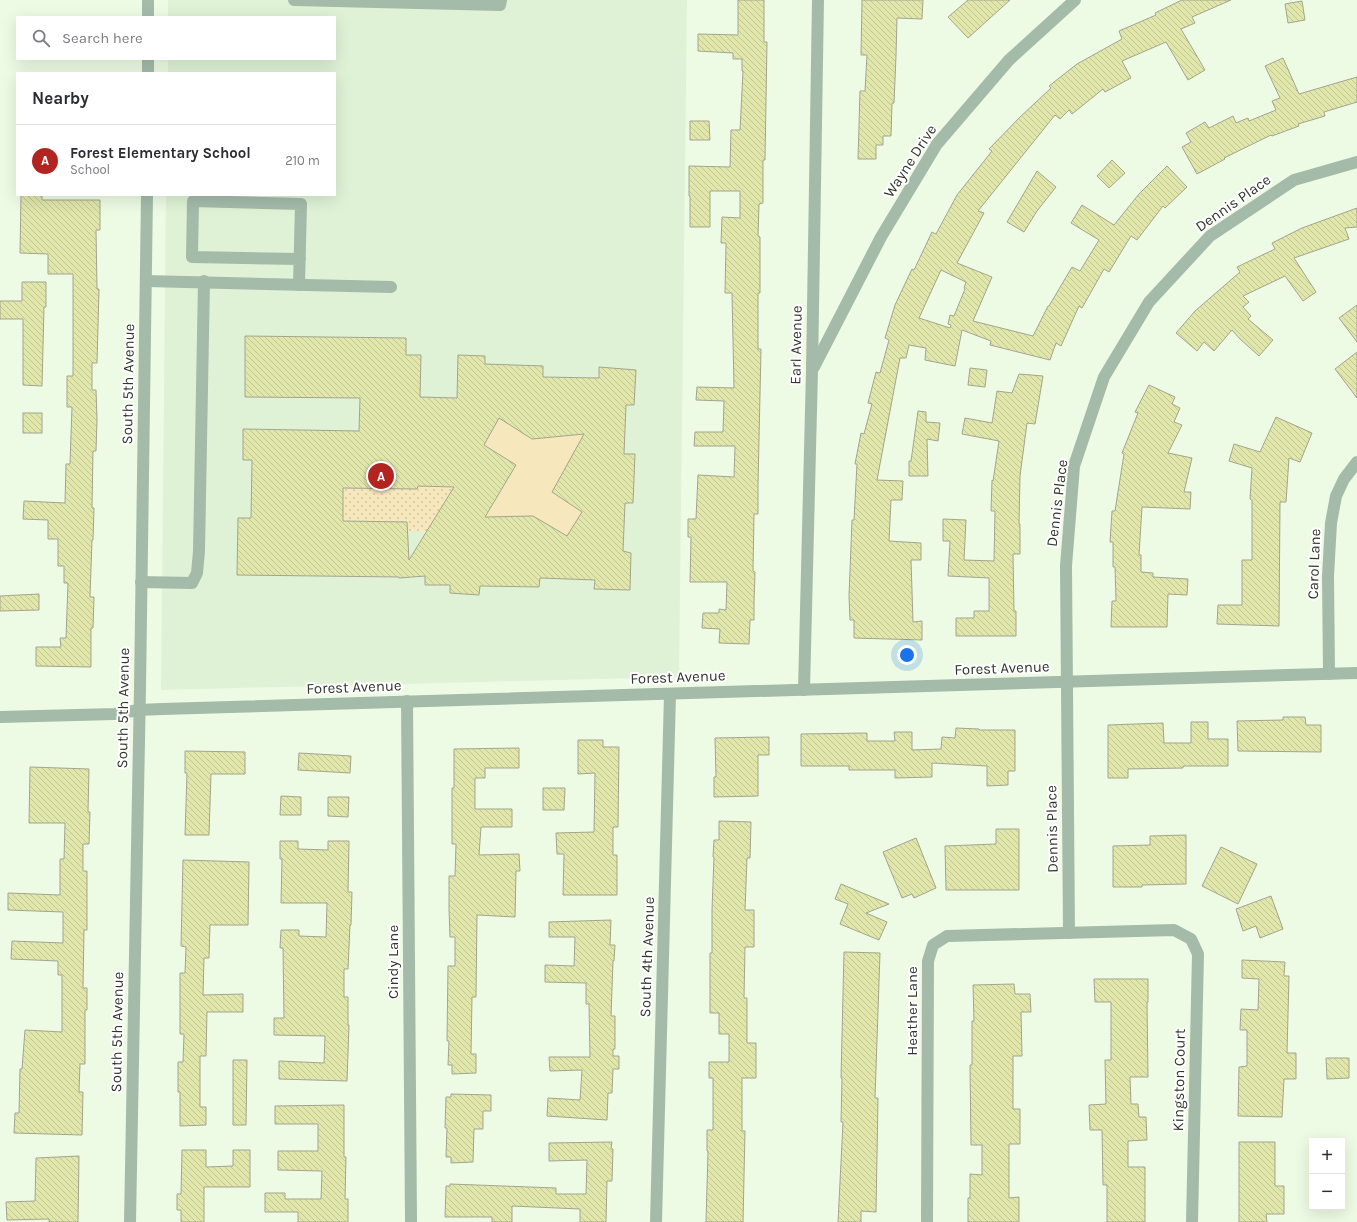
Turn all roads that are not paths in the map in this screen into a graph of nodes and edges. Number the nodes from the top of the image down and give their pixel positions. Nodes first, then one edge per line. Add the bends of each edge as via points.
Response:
1 (148, 0) edge
2 (294, 0) edge
3 (501, 0) edge
4 (818, 0) edge
5 (1075, 0) edge
6 (148, 16) edge
7 (148, 60) edge
8 (148, 72) edge
9 (1357, 162) edge
10 (147, 196) edge
11 (300, 259) junction
12 (146, 281) junction
13 (204, 281) junction
14 (299, 285) junction
15 (391, 287) dead end
16 (812, 370) junction
17 (1357, 462) edge
18 (141, 582) junction
19 (1357, 673) edge
20 (1329, 674) junction
21 (1066, 682) junction
22 (804, 690) junction
23 (670, 694) junction
24 (407, 701) junction
25 (139, 710) junction
26 (0, 718) edge
27 (1069, 933) junction
28 (1191, 940) joint
29 (130, 1222) edge
30 (411, 1222) edge
31 (656, 1222) edge
32 (927, 1222) edge
33 (1192, 1222) edge

1 - 6 street
2 - 3 street via 500,5
4 - 16 street, Earl Avenue
5 - 16 street, Wayne Drive via 1009,60 937,144 881,237
7 - 8 street
9 - 21 street, Dennis Place via 1294,180 1210,236 1149,302 1104,377 1074,466 1066,566
10 - 12 street, South 5th Avenue
11 - 11 street via 301,204 193,202 192,257
11 - 14 street
12 - 13 street
12 - 18 street, South 5th Avenue
13 - 14 street
13 - 18 street via 197,573 192,583
14 - 15 street
16 - 22 street, Earl Avenue
17 - 20 street, Carol Lane via 1344,479 1336,496 1331,523 1328,576
18 - 25 street, South 5th Avenue
19 - 20 street, Forest Avenue
20 - 21 street, Forest Avenue
21 - 22 street, Forest Avenue
21 - 27 street, Dennis Place
22 - 23 street, Forest Avenue
23 - 24 street, Forest Avenue
23 - 31 street, South 4th Avenue
24 - 25 street, Forest Avenue
24 - 30 street, Cindy Lane
25 - 26 street, Forest Avenue via 115,714
25 - 29 street, South 5th Avenue
27 - 28 street, Heather Lane via 1174,930
27 - 32 street, Heather Lane via 947,936 933,945 928,961
28 - 33 street, Kingston Court via 1198,954

